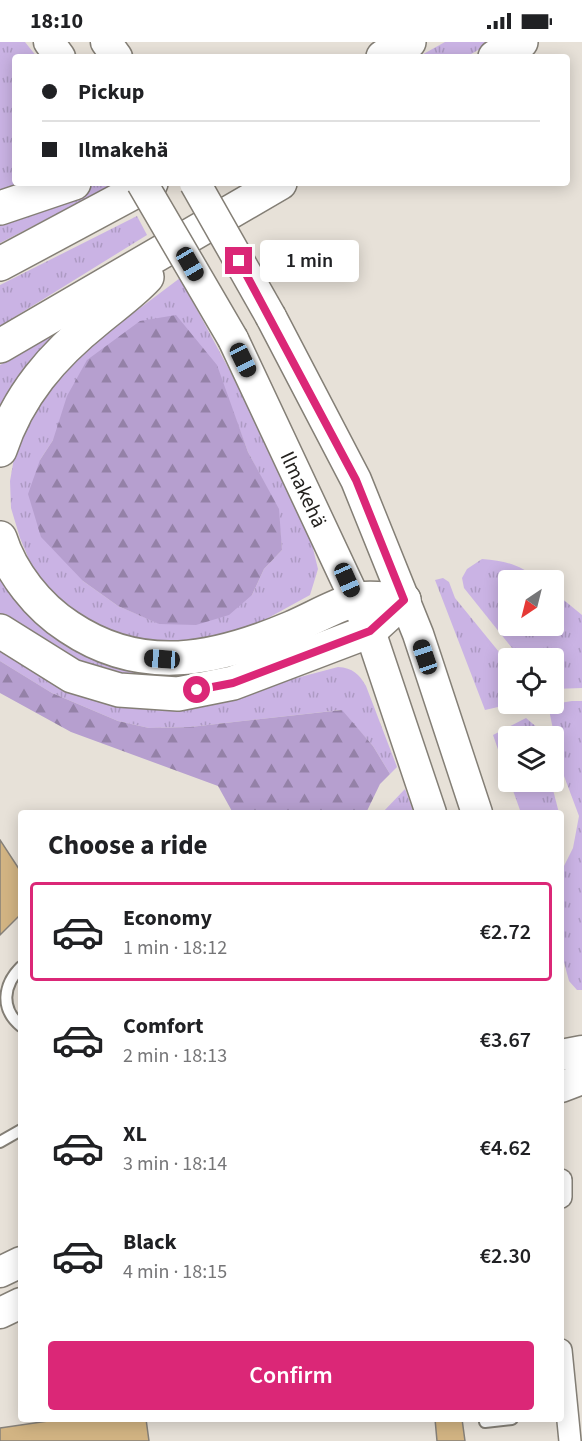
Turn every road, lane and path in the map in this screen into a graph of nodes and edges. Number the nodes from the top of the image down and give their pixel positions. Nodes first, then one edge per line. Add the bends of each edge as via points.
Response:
1 (410, 42) edge
2 (521, 42) edge
3 (388, 54) edge
4 (500, 54) edge
5 (65, 186) edge
6 (144, 186) edge
7 (145, 186) edge
8 (197, 186) edge
9 (275, 186) edge
10 (0, 208) edge
11 (181, 241) junction
12 (0, 264) edge
13 (0, 346) edge
14 (0, 450) edge
15 (0, 538) edge
16 (356, 600) junction
17 (404, 600) junction
18 (0, 631) edge
19 (370, 631) junction
20 (430, 810) edge
21 (476, 810) edge
22 (18, 969) edge
23 (18, 1024) edge
24 (582, 1051) edge
25 (564, 1054) edge
26 (582, 1079) edge
27 (564, 1086) edge
28 (18, 1132) edge
29 (0, 1142) edge
30 (18, 1263) edge
31 (0, 1272) edge
32 (18, 1304) edge
33 (0, 1313) edge
34 (564, 1414) edge
35 (570, 1441) edge

1 - 3 highway
2 - 4 highway
5 - 10 highway
6 - 16 main road, Ilmakehä, bridge via 233,339
7 - 12 highway
8 - 17 main road, bridge via 271,316 356,480
9 - 11 highway
11 - 13 highway
11 - 14 highway via 137,288 81,333 39,375 17,409
15 - 16 highway via 22,581 61,622 84,637 148,658 176,660 237,648
16 - 17 highway
16 - 19 main road, Ilmakehä
17 - 19 highway
17 - 21 main road
18 - 19 highway via 72,676 118,690 178,694 233,683
19 - 20 main road, Ilmakehä
22 - 23 lane via 4,998 11,1019
24 - 25 main road
26 - 27 main road
28 - 29 lane
30 - 31 main road
32 - 33 main road
34 - 35 street

